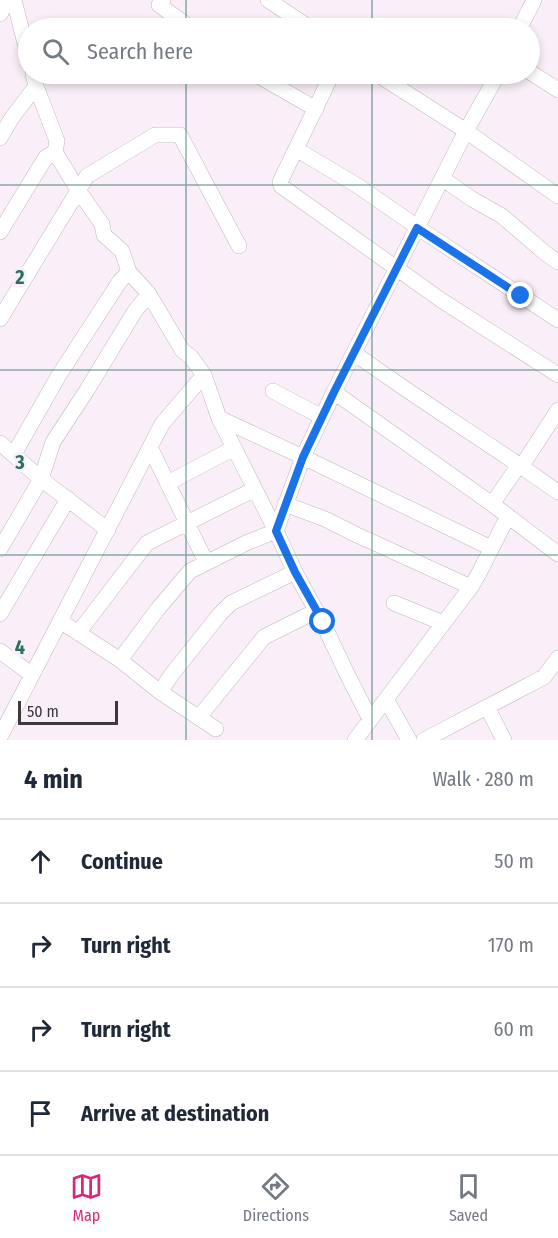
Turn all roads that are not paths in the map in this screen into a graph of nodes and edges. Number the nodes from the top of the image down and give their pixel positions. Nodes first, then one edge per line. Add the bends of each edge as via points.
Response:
1 (8, 0) edge
2 (14, 0) edge
3 (162, 0) edge
4 (268, 0) edge
5 (534, 0) edge
6 (0, 14) edge
7 (19, 18) edge
8 (177, 18) edge
9 (295, 18) edge
10 (525, 18) edge
11 (540, 78) edge
12 (33, 84) edge
13 (36, 84) edge
14 (272, 84) edge
15 (327, 84) edge
16 (393, 84) edge
17 (492, 84) edge
18 (558, 90) edge
19 (316, 109) junction
20 (466, 131) junction
21 (0, 138) edge
22 (296, 149) junction
23 (55, 152) junction
24 (443, 179) junction
25 (78, 190) junction
26 (558, 196) edge
27 (417, 228) junction
28 (0, 232) edge
29 (239, 246) dead end
30 (558, 262) edge
31 (397, 268) junction
32 (129, 272) junction
33 (149, 294) junction
34 (0, 319) edge
35 (558, 320) edge
36 (354, 353) junction
37 (204, 375) junction
38 (558, 375) edge
39 (273, 391) dead end
40 (334, 392) junction
41 (558, 410) edge
42 (322, 417) junction
43 (219, 418) junction
44 (0, 443) edge
45 (150, 447) junction
46 (234, 448) junction
47 (14, 454) junction
48 (303, 457) junction
49 (519, 465) junction
50 (41, 479) junction
51 (168, 483) junction
52 (255, 489) junction
53 (558, 492) edge
54 (68, 499) junction
55 (285, 504) junction
56 (492, 504) junction
57 (508, 516) junction
58 (187, 523) junction
59 (108, 530) junction
60 (276, 531) junction
61 (491, 548) junction
62 (0, 549) edge
63 (558, 554) edge
64 (206, 562) junction
65 (295, 572) junction
66 (471, 587) junction
67 (394, 603) dead end
68 (316, 610) junction
69 (0, 614) edge
70 (60, 621) junction
71 (443, 623) junction
72 (78, 633) junction
73 (0, 651) edge
74 (558, 658) edge
75 (120, 660) junction
76 (32, 675) junction
77 (160, 692) junction
78 (386, 699) junction
79 (487, 707) junction
80 (199, 717) junction
81 (370, 719) junction
82 (216, 729) dead end
83 (0, 737) edge
84 (355, 740) edge
85 (409, 740) edge
86 (424, 740) edge
87 (504, 740) edge

1 - 6 street
2 - 7 street
3 - 8 street via 159,5
4 - 9 street
5 - 10 street
11 - 18 street
12 - 21 street
13 - 23 street via 57,141
14 - 19 street
15 - 19 street
16 - 20 street
17 - 20 street
19 - 22 street
20 - 24 street
20 - 26 street
22 - 27 street
22 - 31 street via 280,182 283,189
23 - 25 street
23 - 28 street via 46,157
24 - 27 street
24 - 30 street via 502,216
25 - 29 street via 87,176 155,135 180,135
25 - 32 street via 102,224 104,235 122,251
25 - 34 street
27 - 31 street
27 - 35 street
31 - 36 street
31 - 38 street
32 - 33 street
32 - 47 street via 59,375
33 - 37 street via 182,350
33 - 50 street via 53,442
36 - 40 street
36 - 49 street
37 - 43 street
37 - 45 street via 162,424
39 - 42 street
40 - 42 street
40 - 56 street
41 - 49 street
42 - 48 street
43 - 46 street
43 - 48 street
44 - 47 street
45 - 51 street
45 - 59 street
46 - 51 street
46 - 52 street
47 - 50 street
48 - 55 street
48 - 61 street
49 - 53 street
49 - 56 street
50 - 54 street
50 - 62 street
51 - 58 street
52 - 58 street
52 - 60 street
54 - 59 street
54 - 69 street
55 - 60 street
55 - 66 street
56 - 57 street
57 - 61 street
57 - 63 street
58 - 64 street
58 - 72 street via 147,543
59 - 70 street
60 - 64 street
60 - 65 street
61 - 66 street
64 - 75 street via 177,585
65 - 68 street
65 - 77 street via 231,603
66 - 71 street
67 - 71 street
68 - 80 street via 264,637
68 - 81 street
70 - 72 street
70 - 76 street
71 - 78 street
72 - 75 street
73 - 76 street
74 - 79 street via 544,677
75 - 77 street
76 - 83 street
77 - 80 street
78 - 81 street
78 - 85 street
79 - 86 street
79 - 87 street
80 - 82 street
81 - 84 street

